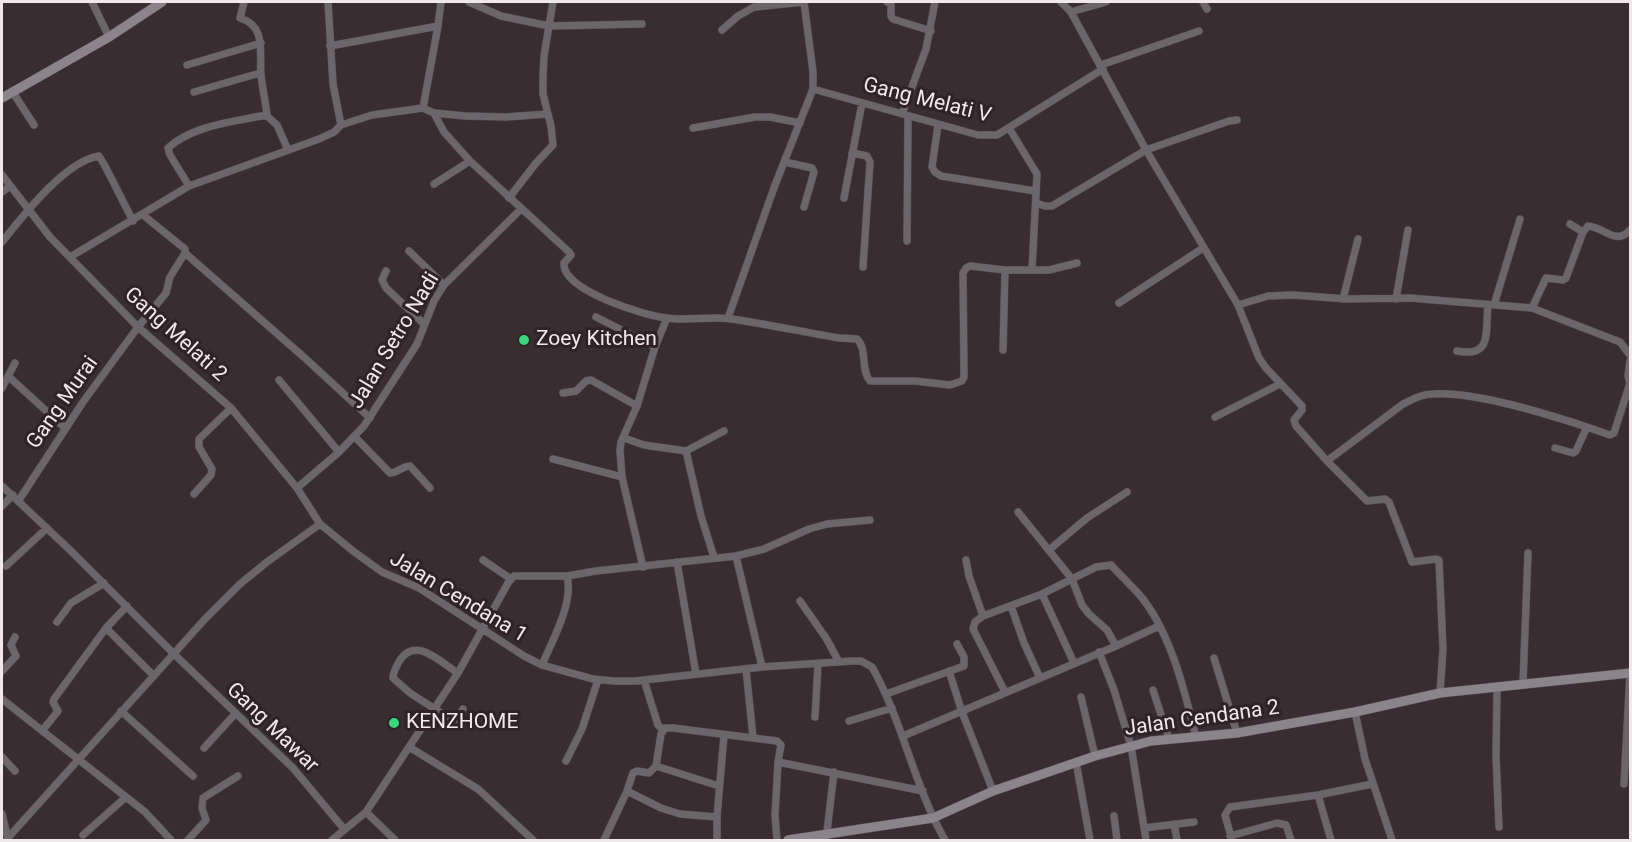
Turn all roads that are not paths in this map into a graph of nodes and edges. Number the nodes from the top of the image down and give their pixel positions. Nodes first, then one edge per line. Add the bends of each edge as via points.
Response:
1 (92, 2) edge
2 (162, 2) edge
3 (244, 2) edge
4 (328, 2) edge
5 (441, 2) edge
6 (469, 2) edge
7 (553, 2) edge
8 (804, 2) edge
9 (887, 2) edge
10 (935, 2) edge
11 (1061, 2) edge
12 (1106, 2) edge
13 (1203, 2) edge
14 (1207, 9) dead end
15 (1071, 12) junction
16 (642, 24) dead end
17 (438, 26) junction
18 (549, 26) junction
19 (722, 30) dead end
20 (931, 31) junction
21 (1199, 31) dead end
22 (109, 37) junction
23 (261, 44) junction
24 (330, 46) junction
25 (187, 65) dead end
26 (1102, 67) junction
27 (260, 73) junction
28 (813, 89) junction
29 (12, 91) junction
30 (194, 92) dead end
31 (2, 98) edge
32 (862, 103) junction
33 (423, 108) junction
34 (434, 113) junction
35 (547, 114) junction
36 (905, 115) junction
37 (267, 116) junction
38 (1237, 120) dead end
39 (800, 123) junction
40 (341, 124) junction
41 (34, 125) dead end
42 (938, 125) junction
43 (693, 128) dead end
44 (1010, 128) junction
45 (288, 150) junction
46 (1146, 150) junction
47 (852, 153) junction
48 (470, 161) junction
49 (785, 162) junction
50 (2, 175) edge
51 (434, 184) dead end
52 (189, 186) junction
53 (9, 187) junction
54 (1035, 191) junction
55 (2, 192) edge
56 (509, 198) junction
57 (844, 198) dead end
58 (1036, 202) junction
59 (804, 207) dead end
60 (28, 209) junction
61 (521, 209) junction
62 (143, 215) junction
63 (1520, 219) dead end
64 (133, 220) junction
65 (1570, 224) dead end
66 (1408, 230) dead end
67 (1630, 230) edge
68 (1583, 232) junction
69 (1358, 239) dead end
70 (907, 241) dead end
71 (2, 242) edge
72 (1203, 248) junction
73 (409, 251) dead end
74 (185, 253) junction
75 (70, 257) junction
76 (1077, 263) dead end
77 (863, 267) dead end
78 (1005, 270) junction
79 (1032, 270) junction
80 (386, 271) dead end
81 (444, 285) junction
82 (1396, 298) junction
83 (1343, 299) junction
84 (1119, 303) dead end
85 (1238, 305) junction
86 (1491, 305) junction
87 (1532, 308) junction
88 (596, 317) dead end
89 (667, 318) junction
90 (728, 318) junction
91 (424, 324) junction
92 (138, 327) junction
93 (655, 347) junction
94 (1630, 349) edge
95 (1003, 350) dead end
96 (1456, 351) dead end
97 (1630, 362) edge
98 (15, 363) dead end
99 (8, 376) junction
100 (279, 380) dead end
101 (1280, 384) junction
102 (2, 388) edge
103 (563, 393) dead end
104 (637, 406) junction
105 (231, 408) junction
106 (1215, 417) dead end
107 (370, 418) junction
108 (1587, 427) junction
109 (65, 428) junction
110 (724, 431) dead end
111 (355, 437) junction
112 (624, 438) junction
113 (1555, 448) dead end
114 (686, 451) junction
115 (339, 452) junction
116 (552, 459) dead end
117 (1327, 461) junction
118 (622, 477) junction
119 (2, 486) edge
120 (297, 488) junction
121 (430, 488) dead end
122 (1127, 492) dead end
123 (195, 494) dead end
124 (16, 498) junction
125 (2, 506) edge
126 (1018, 512) dead end
127 (870, 520) dead end
128 (320, 524) junction
129 (47, 528) junction
130 (1049, 550) junction
131 (1528, 554) dead end
132 (736, 556) junction
133 (714, 557) junction
134 (483, 560) dead end
135 (966, 560) dead end
136 (677, 562) junction
137 (6, 567) dead end
138 (643, 567) junction
139 (567, 576) junction
140 (511, 579) junction
141 (1072, 579) junction
142 (104, 583) junction
143 (1042, 594) junction
144 (800, 601) dead end
145 (127, 606) junction
146 (1011, 606) junction
147 (983, 616) junction
148 (57, 622) dead end
149 (1159, 626) junction
150 (106, 628) junction
151 (482, 629) junction
152 (15, 637) dead end
153 (957, 644) dead end
154 (1116, 646) junction
155 (1099, 652) junction
156 (174, 654) junction
157 (1214, 658) dead end
158 (839, 662) junction
159 (1074, 663) junction
160 (818, 664) junction
161 (542, 665) junction
162 (762, 667) junction
163 (746, 669) junction
164 (949, 671) junction
165 (2, 672) edge
166 (458, 673) junction
167 (1630, 673) edge
168 (696, 674) junction
169 (154, 676) junction
170 (1040, 678) junction
171 (598, 680) junction
172 (644, 680) junction
173 (1522, 683) junction
174 (1497, 687) junction
175 (1153, 690) dead end
176 (1005, 692) junction
177 (1440, 693) junction
178 (886, 694) junction
179 (1081, 696) dead end
180 (2, 699) edge
181 (892, 708) junction
182 (433, 709) junction
183 (463, 709) dead end
184 (122, 711) junction
185 (962, 712) junction
186 (1355, 712) junction
187 (235, 714) junction
188 (815, 717) dead end
189 (849, 722) dead end
190 (663, 730) junction
191 (42, 731) junction
192 (1237, 733) junction
193 (724, 735) junction
194 (903, 736) junction
195 (753, 737) junction
196 (1196, 737) junction
197 (1169, 739) junction
198 (1131, 746) junction
199 (409, 747) junction
200 (204, 748) dead end
201 (1095, 756) junction
202 (2, 757) edge
203 (79, 758) junction
204 (566, 761) dead end
205 (778, 762) junction
206 (1076, 762) junction
207 (656, 766) junction
208 (15, 771) dead end
209 (834, 772) junction
210 (193, 776) dead end
211 (238, 776) dead end
212 (1372, 784) junction
213 (1623, 784) dead end
214 (719, 786) junction
215 (627, 791) junction
216 (923, 791) junction
217 (993, 791) junction
218 (1318, 795) junction
219 (126, 797) junction
220 (366, 812) junction
221 (2, 814) edge
222 (1114, 816) dead end
223 (717, 817) junction
224 (933, 818) junction
225 (1194, 822) dead end
226 (1174, 824) junction
227 (1499, 827) dead end
228 (1144, 828) junction
229 (344, 829) junction
230 (83, 835) dead end
231 (826, 837) edge
232 (1231, 838) edge
233 (7, 839) edge
234 (171, 840) edge
235 (188, 840) edge
236 (332, 840) edge
237 (395, 840) edge
238 (533, 840) edge
239 (604, 840) edge
240 (717, 840) edge
241 (777, 840) edge
242 (788, 840) edge
243 (945, 840) edge
244 (1090, 840) edge
245 (1118, 840) edge
246 (1146, 840) edge
247 (1177, 840) edge
248 (1291, 840) edge
249 (1331, 840) edge
250 (1392, 840) edge

1 - 22 street
2 - 22 street
3 - 23 street via 240,18 252,24
4 - 24 street
5 - 17 street
6 - 18 street via 501,16
7 - 18 street
8 - 19 street via 754,7
8 - 28 street
9 - 20 street via 891,4 893,20
10 - 20 street
11 - 15 street
12 - 15 street
13 - 14 street
15 - 26 street
16 - 18 street
17 - 24 street
17 - 33 street
18 - 35 street via 543,78
20 - 36 street
21 - 26 street, Gang Melati V
22 - 29 street
23 - 25 street
23 - 27 street
24 - 40 street
26 - 44 street, Gang Melati V
26 - 46 street
27 - 30 street
27 - 37 street
28 - 32 street, Gang Melati V
28 - 39 street
29 - 31 street
29 - 41 street
32 - 36 street, Gang Melati V
32 - 47 street
33 - 34 street
33 - 40 street
34 - 35 street via 506,117
34 - 48 street via 444,132
35 - 56 street via 553,145
36 - 42 street, Gang Melati V
36 - 70 street
37 - 45 street via 277,125
37 - 52 street via 204,129 168,148
38 - 46 street
39 - 43 street via 755,117
39 - 49 street
40 - 45 street via 334,132
42 - 44 street, Gang Melati V via 989,136
42 - 54 street via 932,167 940,176
44 - 54 street via 1037,174
45 - 52 street
46 - 58 street via 1052,206
46 - 72 street
47 - 57 street
47 - 77 street via 867,156 870,162
48 - 51 street
48 - 56 street
49 - 59 street via 812,168 814,172
49 - 90 street
50 - 53 street, Gang Melati 2
52 - 62 street
53 - 55 street
53 - 60 street, Gang Melati 2
54 - 58 street
56 - 61 street
58 - 79 street
60 - 64 street via 77,166 99,156
60 - 71 street
60 - 75 street, Gang Melati 2
61 - 81 street, Jalan Setro Nadi
61 - 89 street via 569,252 564,267 575,283 590,293
62 - 64 street
62 - 74 street
63 - 86 street
64 - 75 street
65 - 68 street
66 - 82 street
67 - 68 street via 1616,237 1588,225
68 - 87 street via 1566,278 1546,278
69 - 83 street
72 - 84 street
72 - 85 street
73 - 81 street
74 - 92 street, Gang Murai via 170,277 166,293
74 - 107 street
75 - 92 street, Gang Melati 2
76 - 79 street
78 - 79 street
78 - 90 street via 970,266 963,271 963,377 950,385 870,381 862,345 857,339
78 - 95 street
80 - 91 street via 382,280 386,288
81 - 91 street, Jalan Setro Nadi
82 - 83 street
82 - 86 street
83 - 85 street via 1293,294
85 - 101 street via 1259,358
86 - 87 street
86 - 96 street via 1481,350
87 - 94 street via 1599,332
88 - 93 street
89 - 90 street
89 - 93 street
91 - 107 street, Jalan Setro Nadi via 417,344
92 - 105 street, Gang Melati 2
92 - 109 street, Gang Murai
93 - 104 street
97 - 108 street via 1630,383 1614,433
98 - 99 street
99 - 102 street
99 - 109 street
100 - 115 street
101 - 106 street
101 - 117 street via 1302,406 1294,420 1296,426
103 - 104 street via 579,389 591,380
104 - 112 street
105 - 120 street, Gang Melati 2
105 - 123 street via 199,439 199,447 212,469
107 - 111 street, Jalan Setro Nadi
108 - 113 street via 1576,452
108 - 117 street via 1474,398 1433,394 1403,404
109 - 124 street, Gang Murai
110 - 114 street
111 - 115 street, Jalan Setro Nadi
111 - 121 street via 390,472 410,466
112 - 114 street
112 - 118 street via 620,450
114 - 133 street
115 - 120 street, Jalan Setro Nadi
116 - 118 street
117 - 177 street via 1367,501 1389,502 1412,562 1439,560 1443,649
118 - 138 street
119 - 124 street, Gang Mawar
120 - 128 street, Gang Melati 2
122 - 130 street via 1087,518
124 - 125 street, Gang Murai
124 - 129 street, Gang Mawar
126 - 130 street
127 - 132 street via 827,524
128 - 151 street, Jalan Cendana 1 via 382,572 419,588
128 - 156 street via 240,584
129 - 137 street
129 - 142 street, Gang Mawar
130 - 141 street
131 - 173 street
132 - 133 street
132 - 162 street
133 - 136 street
134 - 140 street
135 - 147 street
136 - 138 street
136 - 168 street
138 - 139 street
139 - 140 street via 519,575
139 - 161 street via 567,602
140 - 151 street
141 - 143 street
141 - 149 street via 1096,567 1111,565 1143,599
141 - 154 street via 1082,605 1107,630
142 - 145 street, Gang Mawar
142 - 148 street via 71,603
143 - 146 street
143 - 159 street
144 - 158 street
145 - 150 street
145 - 156 street, Gang Mawar
146 - 147 street
146 - 170 street
147 - 176 street via 973,629
149 - 154 street
149 - 196 street
150 - 169 street
150 - 191 street via 54,699 58,711
151 - 161 street, Jalan Cendana 1
151 - 166 street
152 - 165 street via 11,645 16,656
153 - 164 street via 964,666
154 - 155 street
155 - 159 street
155 - 198 street
156 - 169 street
156 - 187 street, Gang Mawar
157 - 192 street
158 - 160 street, Jalan Cendana 1
158 - 178 street, Jalan Cendana 1 via 868,664
159 - 170 street
160 - 162 street, Jalan Cendana 1
160 - 188 street
161 - 171 street, Jalan Cendana 1
162 - 163 street, Jalan Cendana 1
163 - 168 street, Jalan Cendana 1
163 - 195 street
164 - 178 street
164 - 185 street
166 - 182 street
166 - 182 street via 420,650 406,652 399,662 393,678
167 - 173 street, Jalan Cendana 2
167 - 213 street
168 - 172 street, Jalan Cendana 1
169 - 184 street
170 - 176 street
171 - 172 street, Jalan Cendana 1
171 - 204 street via 582,729
172 - 190 street
173 - 174 street, Jalan Cendana 2
174 - 177 street, Jalan Cendana 2
174 - 227 street
175 - 197 street
176 - 185 street
177 - 186 street, Jalan Cendana 2
178 - 181 street, Jalan Cendana 1
179 - 201 street
180 - 191 street
181 - 189 street
181 - 194 street, Jalan Cendana 1
182 - 183 street via 455,721
182 - 199 street
184 - 203 street
184 - 210 street
185 - 194 street
185 - 217 street
186 - 192 street, Jalan Cendana 2
186 - 212 street
187 - 200 street
187 - 229 street, Gang Mawar via 292,768
190 - 193 street
190 - 207 street
191 - 203 street
192 - 196 street, Jalan Cendana 2
193 - 195 street
193 - 214 street
194 - 216 street, Jalan Cendana 1
195 - 205 street via 780,742
196 - 197 street, Jalan Cendana 2
197 - 198 street, Jalan Cendana 2
198 - 201 street, Jalan Cendana 2
198 - 228 street
199 - 220 street
199 - 238 street via 478,789
201 - 206 street, Jalan Cendana 2
202 - 208 street
203 - 219 street
203 - 233 street
205 - 209 street
205 - 241 street
206 - 217 street, Jalan Cendana 2
206 - 244 street
207 - 214 street
207 - 215 street via 649,773 633,773
209 - 216 street
209 - 231 street
211 - 235 street via 203,798 206,820
212 - 218 street
212 - 250 street
214 - 223 street
215 - 223 street via 680,814
215 - 239 street
216 - 224 street, Jalan Cendana 1
217 - 224 street, Jalan Cendana 2
218 - 232 street via 1230,807 1225,815
218 - 249 street
219 - 230 street
219 - 234 street
220 - 229 street
220 - 237 street
221 - 233 street
222 - 245 street
223 - 240 street
224 - 231 street, Jalan Cendana 2
224 - 243 street, Jalan Cendana 1
225 - 226 street
226 - 228 street
226 - 247 street
228 - 246 street
229 - 236 street
231 - 242 street, Jalan Cendana 2
232 - 248 street via 1277,823 1286,825

